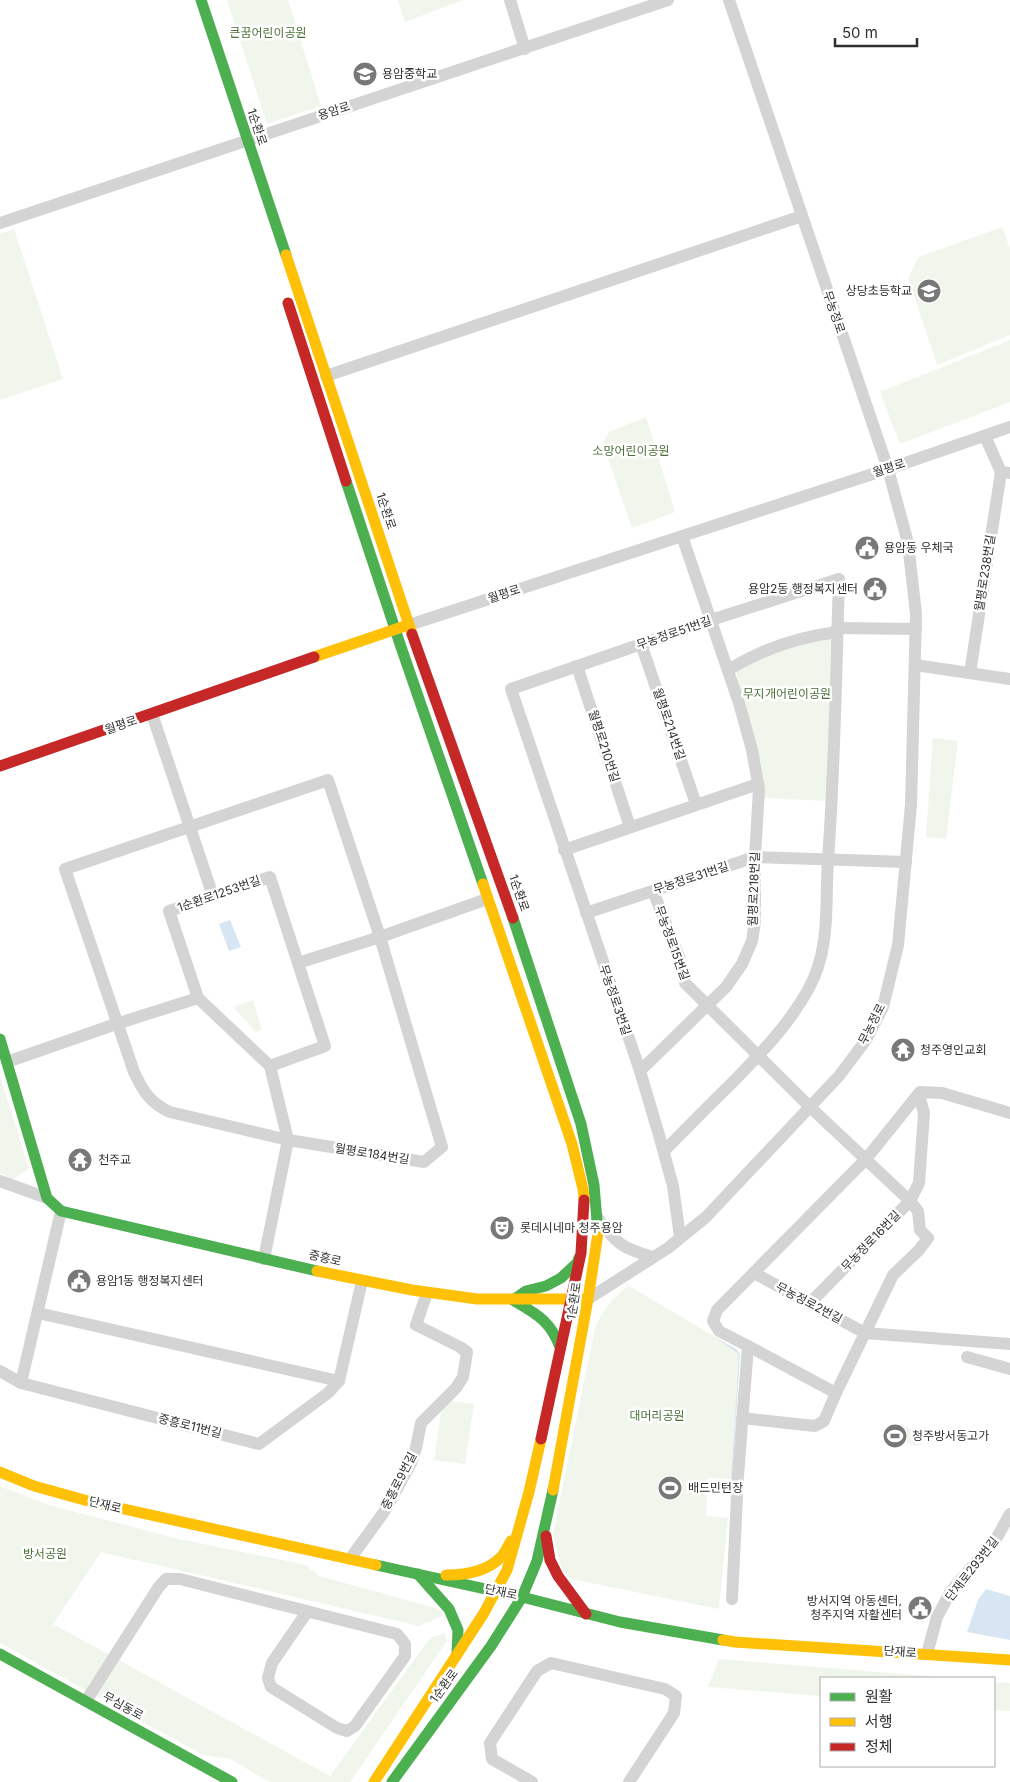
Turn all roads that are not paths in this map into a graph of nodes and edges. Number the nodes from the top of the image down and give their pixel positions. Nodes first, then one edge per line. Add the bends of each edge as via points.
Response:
1 (201, 0) edge
2 (510, 0) edge
3 (668, 0) edge
4 (729, 0) edge
5 (525, 48) junction
6 (239, 143) junction
7 (802, 216) junction
8 (0, 224) edge
9 (285, 294) dead end
10 (326, 376) junction
11 (1010, 427) edge
12 (984, 436) junction
13 (888, 469) junction
14 (1005, 473) edge
15 (682, 536) junction
16 (711, 620) junction
17 (409, 625) junction
18 (916, 629) junction
19 (395, 630) junction
20 (837, 630) junction
21 (641, 644) junction
22 (915, 665) junction
23 (577, 666) junction
24 (728, 670) junction
25 (970, 673) junction
26 (1010, 679) edge
27 (511, 689) joint
28 (152, 714) junction
29 (0, 766) edge
30 (758, 784) junction
31 (696, 804) junction
32 (189, 827) junction
33 (630, 827) junction
34 (564, 850) junction
35 (755, 857) junction
36 (828, 861) junction
37 (906, 862) junction
38 (653, 891) junction
39 (212, 896) junction
40 (487, 899) junction
41 (586, 913) junction
42 (380, 937) junction
43 (298, 963) junction
44 (198, 998) junction
45 (707, 1005) junction
46 (116, 1024) junction
47 (0, 1039) edge
48 (758, 1056) junction
49 (7, 1062) junction
50 (270, 1066) junction
51 (640, 1071) junction
52 (919, 1094) junction
53 (810, 1107) junction
54 (1010, 1113) edge
55 (288, 1140) junction
56 (664, 1151) junction
57 (866, 1159) junction
58 (0, 1181) edge
59 (47, 1198) junction
60 (910, 1201) junction
61 (61, 1211) junction
62 (597, 1216) junction
63 (680, 1238) junction
64 (581, 1252) junction
65 (653, 1257) junction
66 (264, 1259) junction
67 (754, 1272) junction
68 (362, 1281) junction
69 (427, 1292) junction
70 (513, 1300) junction
71 (571, 1300) junction
72 (588, 1300) junction
73 (810, 1303) junction
74 (38, 1313) junction
75 (865, 1332) junction
76 (1010, 1344) edge
77 (748, 1346) junction
78 (560, 1347) junction
79 (967, 1358) dead end
80 (1010, 1368) edge
81 (0, 1371) edge
82 (339, 1381) junction
83 (21, 1383) junction
84 (836, 1393) junction
85 (742, 1418) junction
86 (0, 1472) edge
87 (1010, 1514) edge
88 (520, 1527) junction
89 (545, 1528) junction
90 (350, 1559) junction
91 (418, 1574) junction
92 (496, 1591) junction
93 (522, 1597) junction
94 (732, 1599) dead end
95 (307, 1612) junction
96 (586, 1614) junction
97 (0, 1654) edge
98 (927, 1654) junction
99 (457, 1655) junction
100 (1010, 1660) edge
101 (86, 1702) junction
102 (232, 1782) edge
103 (374, 1782) edge
104 (392, 1782) edge
105 (532, 1782) edge
106 (629, 1782) edge

1 - 6 street, 1순환로
2 - 5 street
3 - 5 street, 용암로
4 - 7 street, 무농정로
5 - 6 street, 용암로
6 - 8 street, 용암로
6 - 10 street, 1순환로
7 - 10 street
7 - 13 street, 무농정로
9 - 19 street, 1순환로
10 - 17 street, 1순환로
11 - 12 street, 월평로
12 - 13 street, 월평로
12 - 14 street, 월평로238번길
13 - 15 street, 월평로
13 - 18 street, 무농정로 via 908,543
14 - 25 street, 월평로238번길
15 - 16 street, 월평로218번길
15 - 17 street, 월평로
16 - 20 street, 무농정로51번길 via 839,579
16 - 21 street, 무농정로51번길
16 - 24 street, 월평로218번길
17 - 19 street, 월평로
17 - 62 street, 1순환로 via 506,896 581,1124 590,1161
18 - 20 street
18 - 22 street, 무농정로
19 - 28 street, 월평로
19 - 40 street, 1순환로
20 - 24 street via 780,644
20 - 36 street
21 - 23 street, 무농정로51번길
21 - 31 street, 월평로214번길
22 - 25 street
22 - 37 street, 무농정로
23 - 27 street, 무농정로51번길
23 - 33 street, 월평로210번길
24 - 30 street, 월평로218번길 via 752,750
25 - 26 street
27 - 34 street, 무농정로3번길
28 - 29 street, 월평로
28 - 32 street
30 - 31 street
30 - 35 street, 월평로218번길
31 - 33 street
32 - 39 street
32 - 42 street, 월평로184번길 via 328,780
32 - 46 street, 월평로184번길 via 65,869
33 - 34 street
34 - 41 street, 무농정로3번길
35 - 36 street, 무농정로31번길
35 - 38 street, 무농정로31번길
35 - 45 street, 월평로218번길 via 752,941 742,964 726,987
36 - 37 street, 무농정로31번길
36 - 48 street via 827,919 820,959 810,986 793,1016
37 - 53 street, 무농정로 via 898,946 883,1006 866,1040
38 - 41 street, 무농정로31번길
38 - 45 street, 무농정로15번길 via 680,959 685,983
39 - 43 street, 1순환로1253번길 via 270,877
39 - 44 street, 1순환로1253번길 via 169,911
40 - 42 street
40 - 64 street, 1순환로 via 580,1171 584,1209
41 - 51 street, 무농정로3번길
42 - 43 street
42 - 55 street, 월평로184번길 via 442,1147 424,1162
43 - 50 street, 1순환로1253번길 via 325,1046
44 - 46 street
44 - 50 street, 1순환로1253번길
45 - 48 street, 무농정로15번길
45 - 51 street, 월평로218번길
46 - 49 street
46 - 55 street, 월평로184번길 via 143,1091 159,1107
47 - 49 street
48 - 53 street, 무농정로15번길
48 - 56 street
49 - 59 street
50 - 55 street
51 - 56 street, 무농정로3번길
52 - 54 street via 942,1093
52 - 57 street
52 - 60 street via 924,1113 920,1174
53 - 57 street, 무농정로16번길
53 - 63 street, 무농정로 via 706,1217
55 - 66 street
56 - 63 street, 무농정로3번길
57 - 60 street, 무농정로16번길
57 - 67 street
58 - 59 street
59 - 61 street
60 - 73 street, 무농정로16번길
60 - 75 street via 918,1211 920,1230 928,1238 893,1276
61 - 66 street, 중흥로
61 - 74 street
62 - 65 street via 619,1244
62 - 72 street, 1순환로 via 598,1234
63 - 65 street, 무농정로
64 - 70 street via 576,1263 561,1278 526,1291
64 - 71 street, 1순환로
65 - 72 street, 무농정로
66 - 68 street, 중흥로
67 - 73 street, 무농정로2번길
67 - 77 street via 717,1310 713,1321 719,1331
68 - 69 street, 중흥로
68 - 82 street
69 - 70 street, 중흥로
69 - 90 street, 중흥로9번길 via 416,1326 467,1352 462,1377 456,1388 421,1423 411,1463 384,1512
70 - 71 street, 중흥로
70 - 78 street via 546,1320
71 - 72 street, 중흥로
71 - 78 street, 1순환로
72 - 89 street, 1순환로
73 - 75 street, 무농정로2번길
74 - 82 street
74 - 83 street
75 - 76 street
75 - 84 street
77 - 84 street
77 - 85 street
78 - 88 street, 1순환로
79 - 80 street
81 - 83 street
82 - 83 street, 중흥로11번길 via 328,1393 259,1444
84 - 85 street via 824,1421 815,1426
85 - 94 street
86 - 90 street, 단재로 via 34,1486 88,1501
87 - 98 street, 단재로293번길 via 996,1539 951,1591 937,1617
88 - 91 street via 501,1557 483,1568 461,1576
88 - 92 street, 1순환로 via 507,1570
89 - 93 street, 1순환로 via 537,1562
89 - 96 street via 550,1560
90 - 91 street, 단재로
91 - 92 street, 단재로
91 - 99 street via 449,1608 458,1630
92 - 93 street, 단재로
92 - 99 street, 1순환로
93 - 96 street, 단재로
93 - 104 street, 1순환로 via 491,1646
95 - 95 street via 397,1634 405,1644 404,1656 355,1726 347,1730 337,1728 271,1687 268,1678 272,1663
95 - 101 street via 180,1579 166,1579
96 - 98 street, 단재로 via 735,1642
97 - 101 street, 무심동로
98 - 100 street, 단재로
99 - 103 street, 1순환로
101 - 102 street, 무심동로
105 - 106 street via 492,1759 490,1743 537,1671 551,1663 665,1689 676,1696 674,1713

